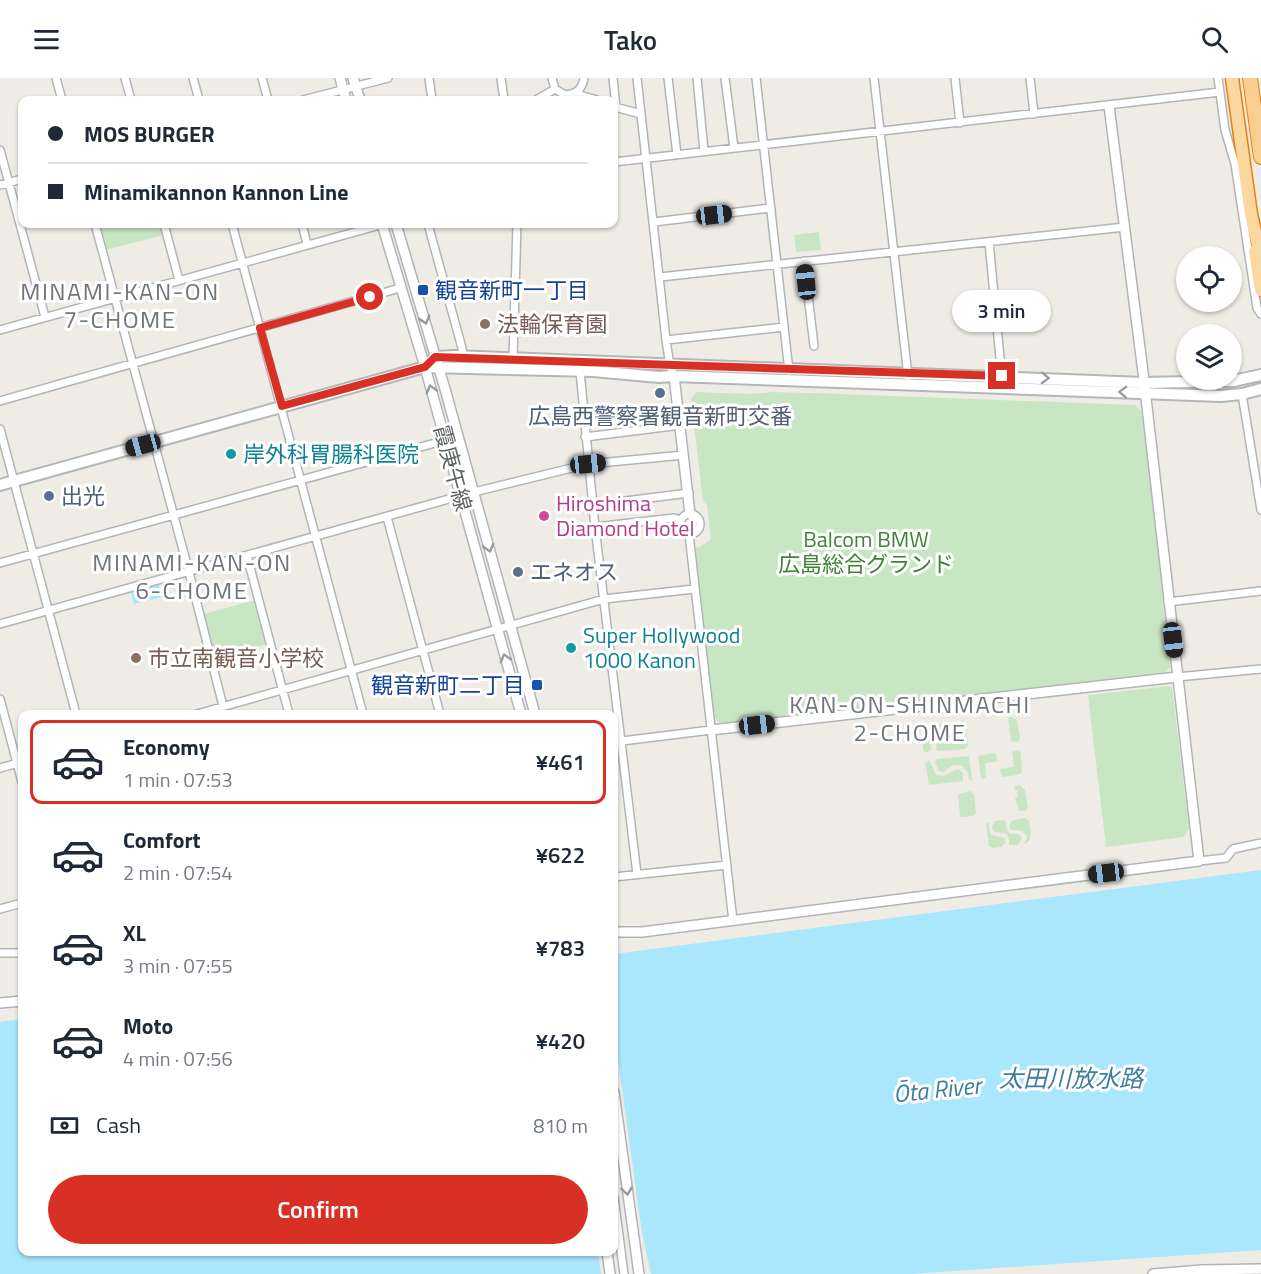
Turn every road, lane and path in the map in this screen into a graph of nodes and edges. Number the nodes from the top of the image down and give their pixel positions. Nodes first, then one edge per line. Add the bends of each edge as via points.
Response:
1 (56, 78) edge
2 (125, 78) edge
3 (193, 78) edge
4 (262, 78) edge
5 (340, 78) edge
6 (388, 78) edge
7 (429, 78) edge
8 (501, 78) edge
9 (552, 78) edge
10 (584, 78) edge
11 (613, 78) edge
12 (637, 78) edge
13 (668, 78) edge
14 (697, 78) edge
15 (725, 78) edge
16 (756, 78) edge
17 (874, 78) edge
18 (955, 78) edge
19 (1030, 78) edge
20 (1218, 78) edge
21 (1232, 78) edge
22 (1250, 78) edge
23 (1258, 78) edge
24 (355, 82) edge
25 (555, 89) junction
26 (343, 90) junction
27 (577, 92) junction
28 (1220, 92) junction
29 (1261, 92) edge
30 (61, 96) edge
31 (130, 96) edge
32 (198, 96) edge
33 (267, 96) edge
34 (319, 96) edge
35 (345, 96) edge
36 (431, 96) edge
37 (503, 96) edge
38 (549, 96) edge
39 (582, 96) edge
40 (614, 96) edge
41 (1109, 106) junction
42 (618, 108) edge
43 (641, 114) junction
44 (1034, 114) junction
45 (960, 123) junction
46 (880, 132) junction
47 (764, 145) junction
48 (734, 148) junction
49 (0, 150) edge
50 (704, 151) junction
51 (676, 155) junction
52 (1261, 157) edge
53 (646, 158) junction
54 (618, 162) edge
55 (18, 180) edge
56 (9, 183) junction
57 (0, 185) edge
58 (771, 208) junction
59 (1251, 214) junction
60 (18, 216) edge
61 (654, 222) junction
62 (1125, 227) junction
63 (21, 228) edge
64 (96, 228) edge
65 (165, 228) edge
66 (233, 228) edge
67 (303, 228) edge
68 (368, 228) edge
69 (384, 228) edge
70 (397, 228) edge
71 (429, 228) edge
72 (517, 228) edge
73 (989, 243) junction
74 (307, 244) junction
75 (895, 252) junction
76 (1261, 259) edge
77 (804, 261) junction
78 (243, 262) junction
79 (777, 264) junction
80 (660, 277) junction
81 (179, 280) junction
82 (400, 288) junction
83 (1261, 290) edge
84 (114, 298) junction
85 (1261, 315) edge
86 (45, 317) junction
87 (784, 327) junction
88 (260, 328) junction
89 (0, 330) edge
90 (666, 340) junction
91 (814, 346) dead end
92 (463, 356) junction
93 (435, 357) junction
94 (513, 359) junction
95 (132, 363) junction
96 (425, 367) junction
97 (438, 368) junction
98 (580, 371) junction
99 (672, 371) junction
100 (789, 374) junction
101 (1261, 375) edge
102 (908, 379) junction
103 (1002, 382) junction
104 (1144, 388) junction
105 (1261, 389) edge
106 (1242, 394) junction
107 (0, 400) edge
108 (282, 406) junction
109 (681, 425) junction
110 (0, 429) edge
111 (585, 437) junction
112 (446, 440) junction
113 (154, 442) junction
114 (684, 455) junction
115 (588, 464) junction
116 (301, 480) junction
117 (15, 481) junction
118 (0, 485) edge
119 (474, 492) junction
120 (689, 494) junction
121 (460, 495) junction
122 (593, 505) junction
123 (1261, 510) edge
124 (690, 514) junction
125 (173, 515) junction
126 (387, 517) junction
127 (681, 520) junction
128 (595, 527) junction
129 (689, 534) junction
130 (315, 537) junction
131 (34, 554) junction
132 (247, 556) junction
133 (0, 563) edge
134 (189, 572) junction
135 (694, 589) junction
136 (1261, 591) edge
137 (604, 599) junction
138 (1168, 602) junction
139 (48, 611) junction
140 (0, 624) edge
141 (511, 626) junction
142 (497, 629) junction
143 (423, 650) junction
144 (1261, 669) edge
145 (352, 670) junction
146 (1177, 677) junction
147 (283, 691) junction
148 (0, 699) edge
149 (75, 710) edge
150 (224, 710) edge
151 (288, 710) edge
152 (362, 710) edge
153 (439, 710) edge
154 (520, 710) edge
155 (534, 710) edge
156 (614, 710) edge
157 (711, 730) junction
158 (618, 741) edge
159 (618, 748) edge
160 (18, 757) edge
161 (18, 764) edge
162 (0, 768) edge
163 (1261, 843) edge
164 (1199, 861) junction
165 (727, 865) junction
166 (637, 874) junction
167 (618, 876) edge
168 (18, 904) edge
169 (0, 909) edge
170 (733, 921) junction
171 (618, 932) edge
172 (0, 953) edge
173 (18, 953) edge
174 (18, 1001) edge
175 (0, 1003) edge
176 (618, 1121) edge
177 (618, 1228) edge
178 (608, 1256) edge
179 (1261, 1269) edge
180 (610, 1274) edge
181 (624, 1274) edge
182 (639, 1274) edge
183 (1153, 1274) edge

1 - 30 street
2 - 31 street
3 - 32 street
4 - 33 street
5 - 26 street
6 - 24 street
7 - 36 street
8 - 37 street
9 - 25 street
10 - 27 street
11 - 40 street
12 - 43 street
13 - 51 street
14 - 50 street
15 - 48 street
16 - 47 street
17 - 46 street
18 - 45 street
19 - 44 street
20 - 28 street
21 - 59 highway
22 - 52 highway
23 - 29 highway
24 - 26 street
25 - 27 street via 565,95
25 - 38 street
26 - 34 street
26 - 35 street
27 - 39 street
28 - 41 street
28 - 85 street
41 - 44 street
41 - 62 street
42 - 43 street
43 - 53 street
44 - 45 street
45 - 46 street
46 - 47 street
46 - 75 street
47 - 48 street
47 - 58 street
48 - 50 street
49 - 56 street
50 - 51 street
51 - 53 street
53 - 54 street
53 - 61 street
55 - 56 street
56 - 57 street
56 - 60 street
58 - 61 street
58 - 79 street
59 - 76 highway
59 - 83 highway
61 - 80 street
62 - 73 street
62 - 104 street
63 - 86 street
64 - 84 street
65 - 81 street
66 - 78 street
67 - 74 street
68 - 74 street
69 - 82 street, 霞庚午線
70 -> 93 street
71 - 92 street
72 - 94 street
73 - 75 street
73 - 103 street
74 - 78 street
75 - 77 street
75 - 102 street
77 - 79 street
77 - 91 street
78 - 81 street
78 - 88 street
79 - 80 street
79 - 87 street
80 - 90 street
81 - 84 street
82 - 88 street
82 - 96 street, 霞庚午線
84 - 86 street
84 - 95 street
86 - 89 street
87 - 90 street
87 - 100 street
88 - 95 street
88 - 108 street
90 - 99 street
92 - 93 main road
92 - 94 main road
93 - 96 main road
93 - 97 street
94 - 99 main road
95 - 107 street
95 - 113 street
96 - 97 main road
96 - 108 main road
112 -> 96 street, 霞庚午線
97 - 98 main road
97 - 119 street
98 - 99 main road via 659,377
98 - 111 street
99 - 100 main road
99 - 109 street
100 - 102 main road
101 - 104 main road
102 - 103 main road
103 - 104 main road
104 - 106 main road via 1221,396
104 - 138 street
105 - 106 main road
106 - 123 street
108 - 113 main road
108 - 116 street
109 - 111 street
109 - 114 street
110 - 117 street
111 - 115 street
112 - 116 street
112 - 121 street, 霞庚午線
113 - 117 main road
113 - 125 street
114 - 115 street
114 - 120 street
115 - 119 street
115 - 122 street
116 - 125 street
116 - 130 street
117 - 118 main road
117 - 131 street
119 - 121 street
119 -> 141 street
120 - 122 street
120 - 124 street
121 - 126 street
121 - 142 street, 霞庚午線
122 - 128 street
124 - 127 street
124 - 129 street via 698,517 700,525
125 - 131 street
125 - 134 street
126 - 130 street
126 - 143 street
127 - 128 street
127 - 129 street via 681,529
128 - 137 street
129 - 135 street
130 - 132 street
130 - 145 street
131 - 133 street
131 - 139 street
132 - 134 street
132 - 147 street
134 - 139 street
134 - 150 street
135 - 137 street
135 - 157 street
136 - 138 street
137 - 141 street
137 - 156 street
138 - 146 street
139 - 140 street
139 - 149 street
141 - 142 street
141 - 155 street
142 - 143 street
154 -> 142 street, 霞庚午線
143 - 145 street
143 - 153 street
144 - 146 street
145 - 147 street
145 - 152 street
146 - 157 street
146 - 164 street
147 - 150 street
147 - 151 street
148 - 160 street
157 - 158 street
157 - 165 street
159 - 166 street
161 - 162 street
163 - 164 street via 1233,849 1226,858
164 - 170 street
165 - 166 street
165 - 170 street
166 - 167 street
168 - 169 street
170 - 171 street
172 - 173 street
174 - 175 street
176 -> 182 street
177 - 181 street
178 - 180 street
179 - 183 street

